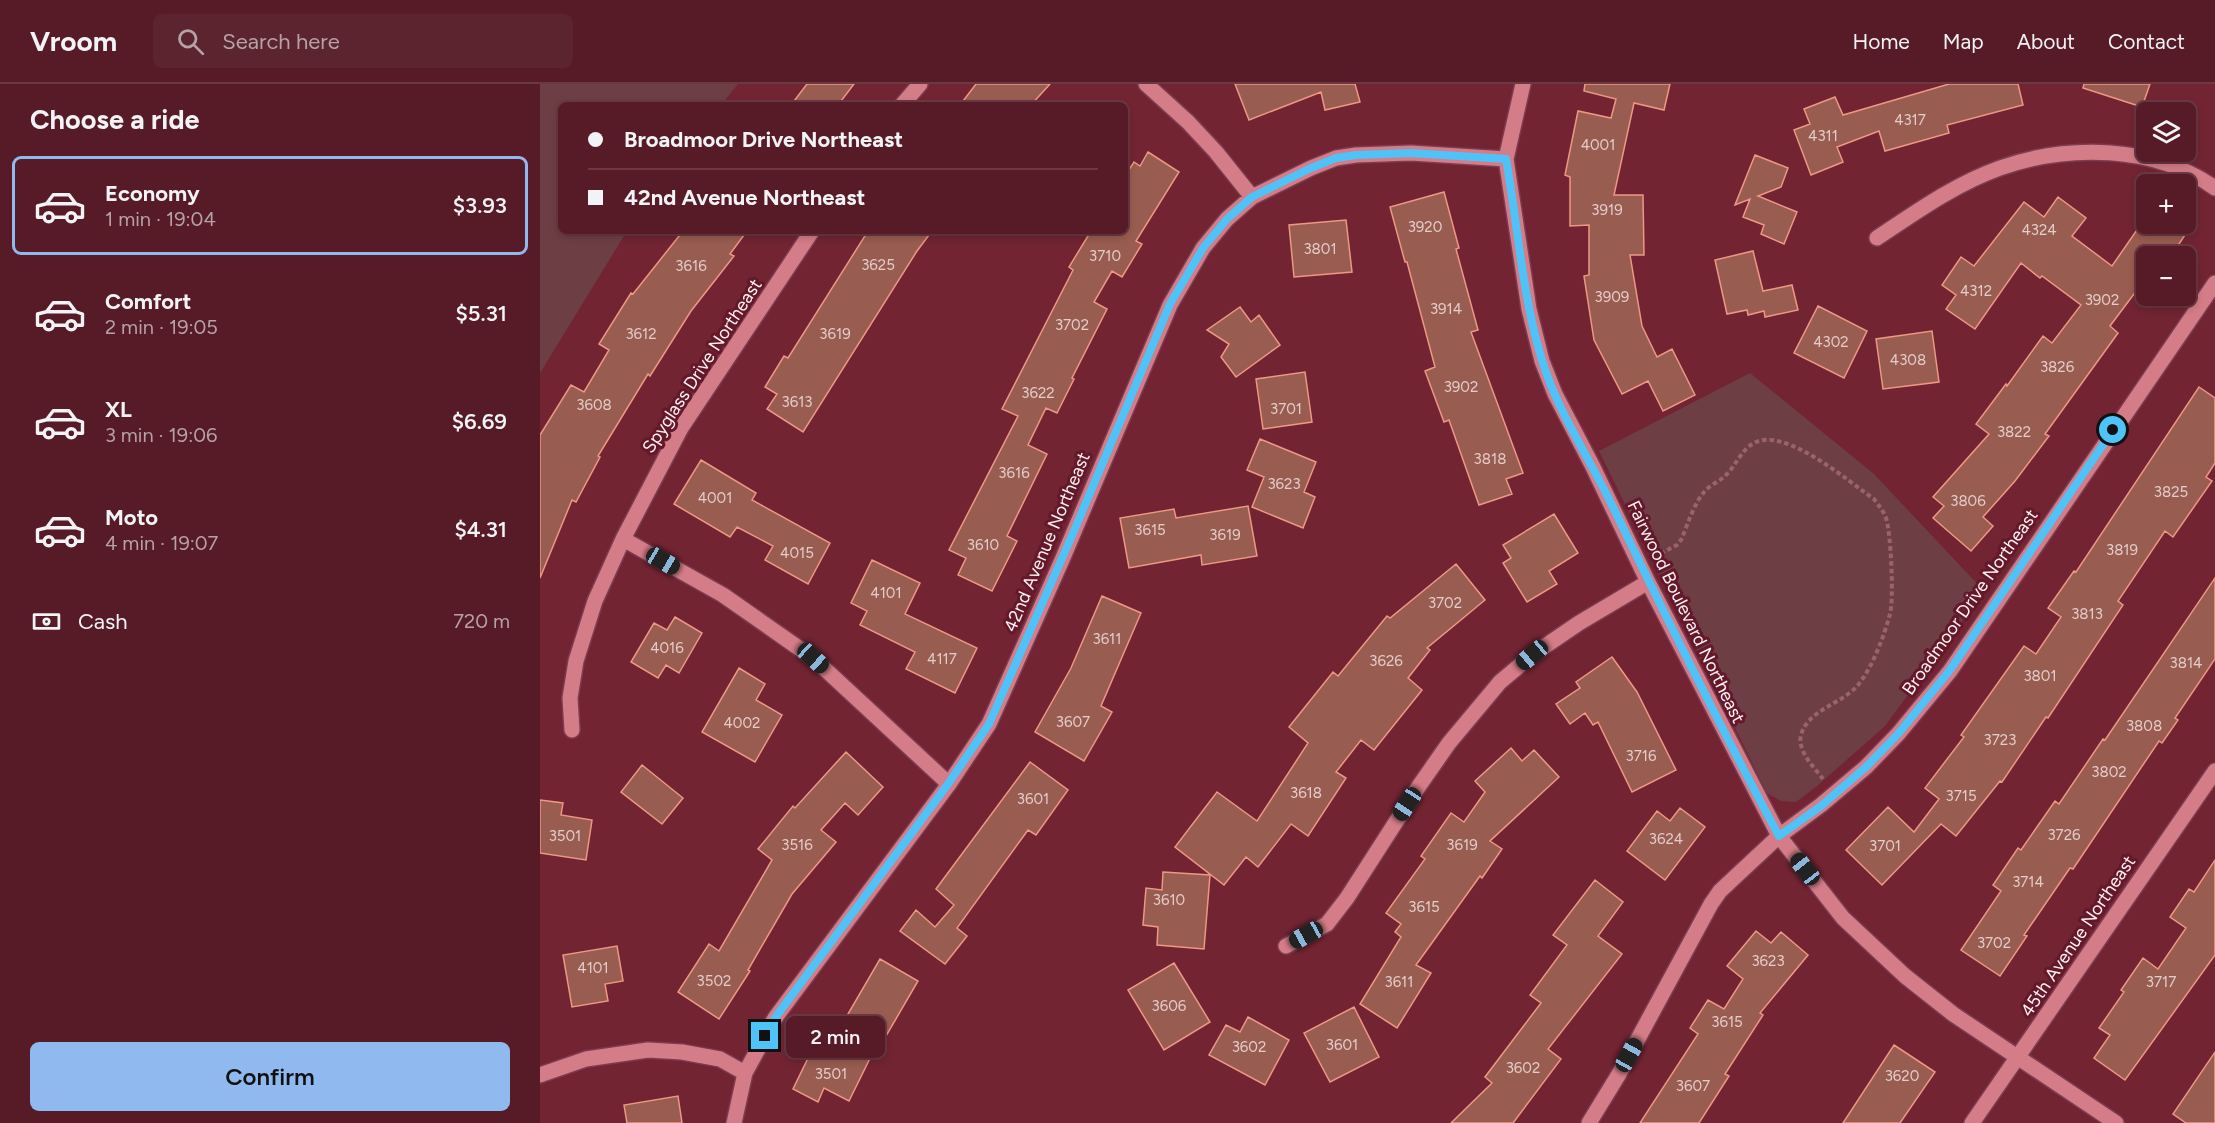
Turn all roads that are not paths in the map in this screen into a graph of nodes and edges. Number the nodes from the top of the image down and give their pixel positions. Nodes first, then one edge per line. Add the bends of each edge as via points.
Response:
1 (920, 84) edge
2 (1146, 84) edge
3 (1523, 84) edge
4 (905, 102) edge
5 (1506, 159) junction
6 (2215, 188) edge
7 (1252, 197) junction
8 (811, 234) edge
9 (1877, 238) dead end
10 (2215, 283) edge
11 (623, 538) junction
12 (1648, 582) junction
13 (572, 730) dead end
14 (2215, 771) edge
15 (948, 784) junction
16 (1779, 836) junction
17 (1286, 946) dead end
18 (2018, 1058) junction
19 (745, 1073) junction
20 (540, 1076) edge
21 (734, 1123) edge
22 (1589, 1123) edge
23 (1972, 1123) edge
24 (2116, 1123) edge

1 - 4 street
2 - 7 street via 1188,122
3 - 5 street, Fairwood Boulevard Northeast
5 - 7 street, 42nd Avenue Northeast via 1411,153 1356,155 1311,168
5 - 12 street, Fairwood Boulevard Northeast via 1529,309 1542,361
6 - 9 street via 2153,159 2108,152 2025,160 1998,168 1930,202
7 - 15 street, 42nd Avenue Northeast via 1203,248 1170,304 989,724
8 - 11 street, Spyglass Drive Northeast via 681,428
10 - 16 street, Broadmoor Drive Northeast via 1950,670 1866,767
11 - 13 street, Spyglass Drive Northeast via 595,601 576,662 570,698
11 - 15 street via 723,596 813,658
12 - 16 street, Fairwood Boulevard Northeast
12 - 17 street via 1551,642 1500,682 1449,743 1327,924
14 - 18 street, 45th Avenue Northeast
15 - 19 street, 42nd Avenue Northeast via 775,1018
16 - 18 street, Fairwood Boulevard Northeast via 1861,936 1953,1014
16 - 22 street, Broadmoor Drive Northeast via 1711,904
18 - 23 street, 45th Avenue Northeast
18 - 24 street, Fairwood Boulevard Northeast
19 - 20 street via 720,1059 648,1050 586,1059
19 - 21 street, 42nd Avenue Northeast

